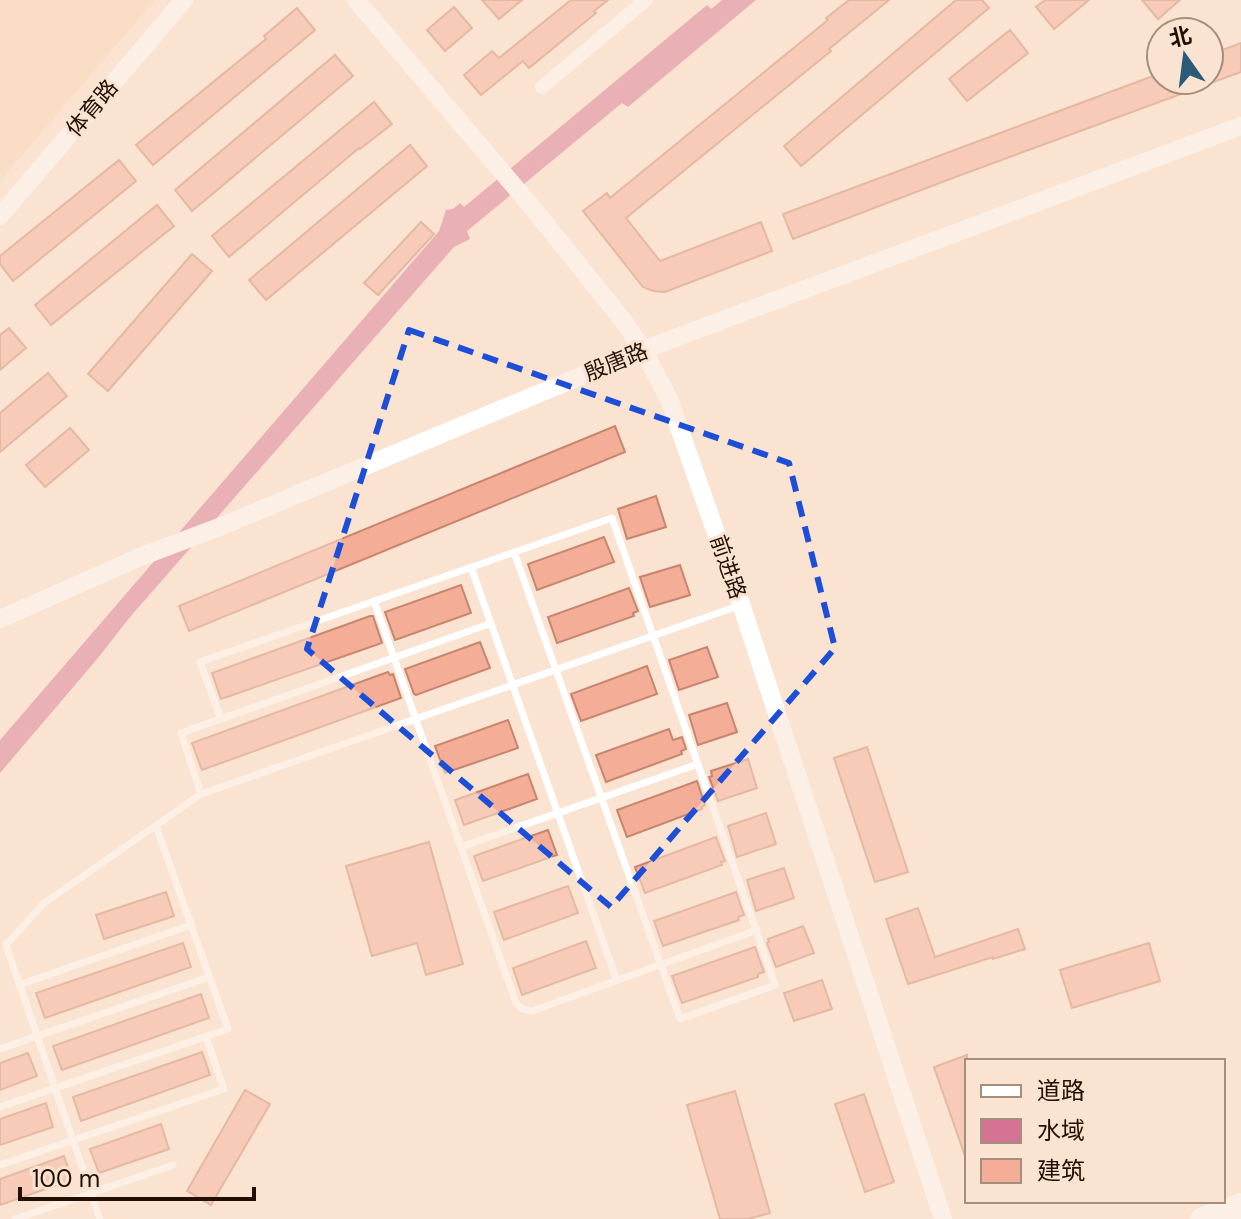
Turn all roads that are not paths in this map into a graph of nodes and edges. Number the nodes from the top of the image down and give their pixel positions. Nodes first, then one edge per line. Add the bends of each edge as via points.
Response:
1 (184, 0) edge
2 (356, 0) edge
3 (646, 0) edge
4 (542, 87) dead end
5 (1241, 126) edge
6 (0, 216) edge
7 (643, 350) junction
8 (514, 552) junction
9 (471, 567) junction
10 (374, 601) junction
11 (741, 604) junction
12 (0, 619) edge
13 (489, 624) junction
14 (653, 635) junction
15 (395, 658) junction
16 (556, 670) junction
17 (511, 685) junction
18 (221, 719) junction
19 (417, 719) junction
20 (698, 764) junction
21 (201, 794) junction
22 (602, 798) junction
23 (557, 813) junction
24 (156, 826) junction
25 (461, 847) junction
26 (191, 925) junction
27 (757, 930) junction
28 (3, 949) edge
29 (661, 965) junction
30 (209, 977) junction
31 (617, 981) junction
32 (19, 985) junction
33 (37, 1037) junction
34 (206, 1037) junction
35 (0, 1049) edge
36 (55, 1088) junction
37 (0, 1107) edge
38 (73, 1140) junction
39 (0, 1165) edge
40 (173, 1165) dead end
41 (91, 1193) junction
42 (1241, 1204) edge
43 (1241, 1217) edge
44 (15, 1219) edge
45 (100, 1219) edge
46 (943, 1219) edge
47 (1201, 1219) edge
48 (1235, 1219) edge

1 - 6 street, 体育路
2 - 7 street, 前进路 via 532,207
3 - 4 street
5 - 7 street, 殷唐路
7 - 11 street, 前进路 via 669,399
7 - 12 street, 殷唐路
8 - 9 lane
8 - 14 lane via 612,518
8 - 16 lane
9 - 10 lane
9 - 13 lane
10 - 15 lane
10 - 18 lane via 200,662
11 - 14 lane
11 - 46 street, 前进路
13 - 15 lane
13 - 17 lane
14 - 16 lane
14 - 20 lane
15 - 18 lane
15 - 19 lane
16 - 17 lane
16 - 22 lane
17 - 19 lane
17 - 23 lane
18 - 21 lane via 181,733
19 - 21 lane
19 - 25 lane
20 - 22 lane
20 - 27 lane
21 - 24 lane
22 - 23 lane
22 - 29 lane
23 - 25 lane
23 - 31 lane
24 - 26 lane
24 - 28 lane via 43,904
25 - 31 lane via 522,1009 532,1011
26 - 30 lane
26 - 32 lane
27 - 29 lane
27 - 29 lane via 775,985 680,1019
28 - 32 lane
29 - 31 lane
30 - 33 lane
30 - 34 lane via 228,1029
32 - 33 lane
33 - 35 lane
33 - 36 lane
34 - 36 lane
34 - 38 lane via 224,1089
36 - 37 lane
36 - 38 lane
38 - 39 lane
38 - 41 lane
40 - 41 lane
41 - 44 lane
41 - 45 lane
42 - 47 main road
43 - 48 main road

